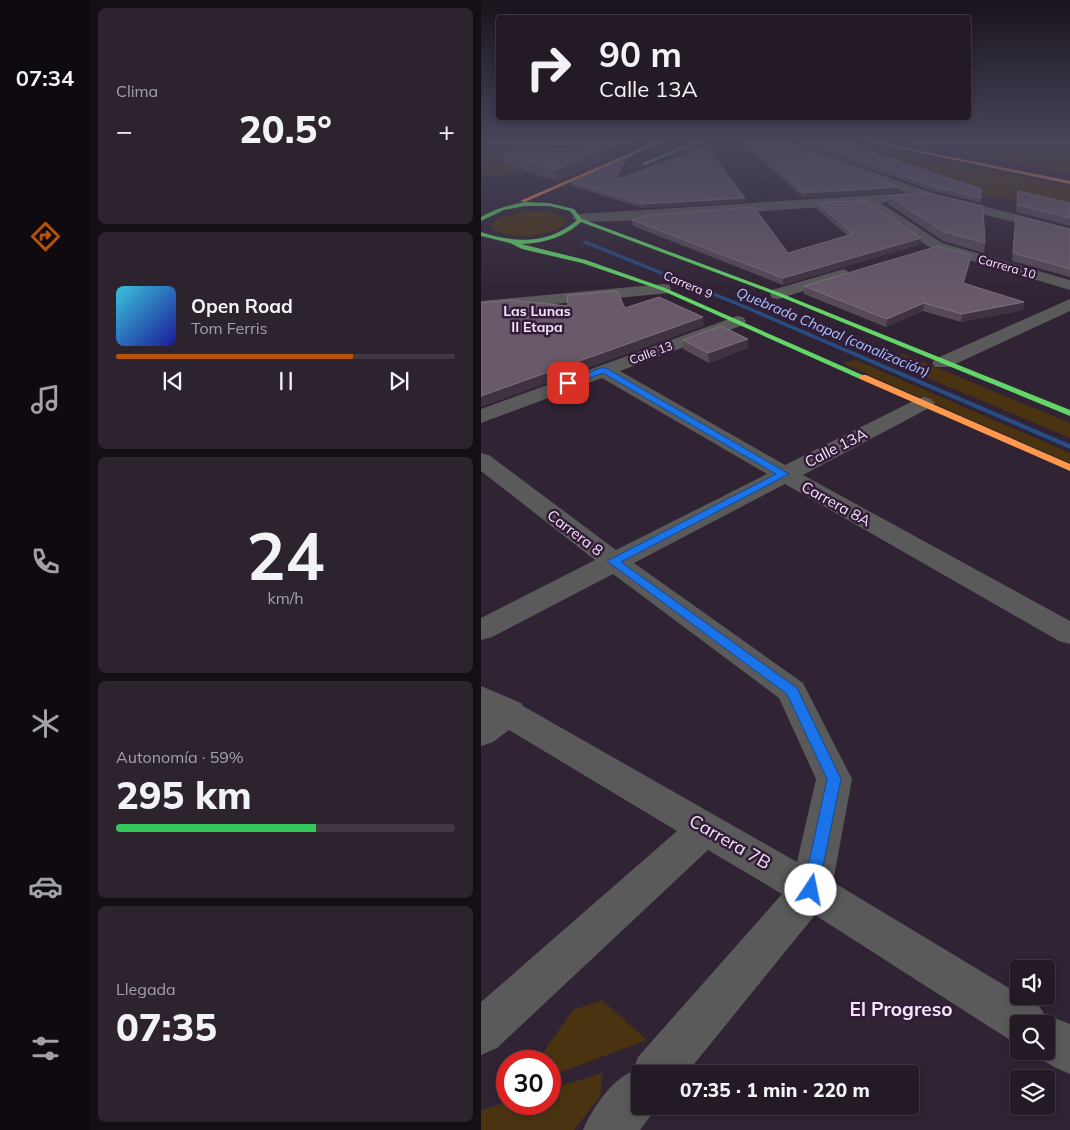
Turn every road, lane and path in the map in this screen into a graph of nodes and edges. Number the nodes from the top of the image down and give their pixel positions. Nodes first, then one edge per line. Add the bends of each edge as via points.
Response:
1 (541, 194) edge
2 (921, 194) edge
3 (574, 195) dead end
4 (927, 196) junction
5 (868, 200) junction
6 (512, 206) junction
7 (481, 207) edge
8 (500, 209) junction
9 (577, 216) junction
10 (481, 220) edge
11 (1070, 232) edge
12 (481, 234) edge
13 (510, 241) junction
14 (937, 246) junction
15 (918, 252) edge
16 (862, 269) edge
17 (1070, 285) edge
18 (663, 289) junction
19 (778, 294) junction
20 (1070, 304) edge
21 (481, 306) edge
22 (737, 321) junction
23 (942, 363) junction
24 (603, 370) junction
25 (924, 403) junction
26 (1070, 413) edge
27 (481, 416) edge
28 (481, 460) edge
29 (1070, 468) edge
30 (784, 474) junction
31 (613, 561) junction
32 (481, 630) edge
33 (1070, 634) edge
34 (490, 715) edge
35 (705, 828) junction
36 (811, 890) junction
37 (1012, 1015) edge
38 (481, 1032) edge
39 (1055, 1042) edge
40 (1070, 1051) edge
41 (663, 1065) edge
42 (631, 1103) edge
43 (608, 1130) edge

1 - 6 main road
2 - 4 street
3 - 9 main road
4 - 5 street
4 - 11 street
5 - 9 street via 632,217
5 - 14 street, Carrera 10
6 - 8 main road
6 - 9 main road, Carrera 9 via 550,204
7 - 8 main road
8 - 10 main road
9 - 13 main road via 576,227 567,233 551,238
9 - 19 main road, Carrera 9
12 - 13 main road via 495,240
13 - 18 main road, Carrera 9 via 524,248 584,261
14 - 15 street
14 - 17 street, Carrera 10
16 - 19 street
18 - 21 street
18 - 22 main road, Carrera 9
19 - 23 main road, Carrera 9
20 - 23 street
22 - 24 street, Calle 13
22 - 25 main road, Carrera 9
23 - 26 main road, Carrera 9
24 - 27 street, Calle 13
24 - 30 street, Carrera 8A
25 - 29 main road, Carrera 9
25 - 30 street, Calle 13A
28 - 31 street, Carrera 8
30 - 31 street, Calle 13A
30 - 33 street, Carrera 8A
31 - 32 street, Calle 13A
31 - 36 street, Carrera 8 via 792,691 834,779
34 - 35 street, Carrera 7B
35 - 36 street, Carrera 7B
35 - 38 street
36 - 37 street, Carrera 7B
36 - 41 street
39 - 40 street
42 - 43 street

